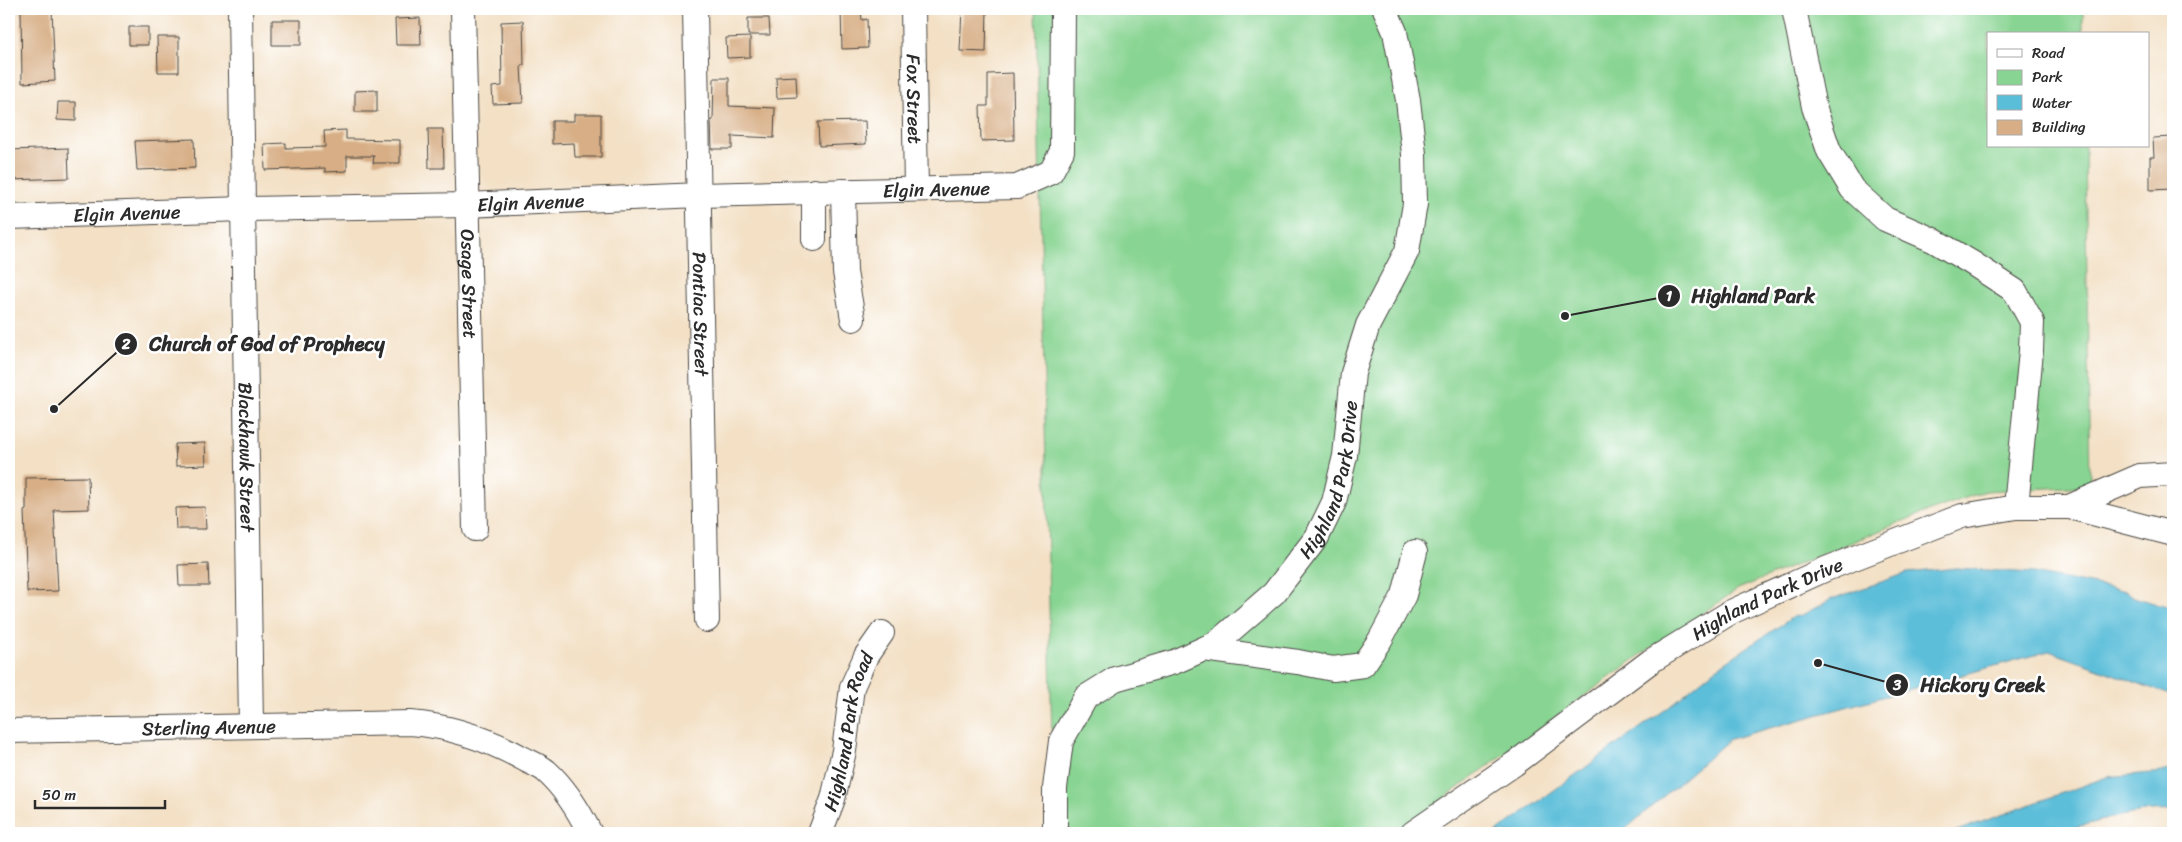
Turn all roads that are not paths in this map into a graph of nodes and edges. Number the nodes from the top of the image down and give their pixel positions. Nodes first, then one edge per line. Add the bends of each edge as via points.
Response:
1 (240, 9) edge
2 (463, 9) edge
3 (695, 9) edge
4 (913, 9) edge
5 (1063, 9) edge
6 (1384, 9) edge
7 (1794, 9) edge
8 (916, 189) junction
9 (842, 191) junction
10 (814, 192) junction
11 (700, 195) junction
12 (466, 205) junction
13 (243, 209) junction
14 (9, 217) edge
15 (814, 239) dead end
16 (853, 319) dead end
17 (2173, 474) edge
18 (2016, 507) junction
19 (2069, 507) junction
20 (474, 528) dead end
21 (2173, 534) edge
22 (1415, 552) dead end
23 (707, 620) dead end
24 (882, 633) dead end
25 (1204, 649) junction
26 (251, 725) junction
27 (9, 731) edge
28 (590, 833) edge
29 (820, 833) edge
30 (1055, 833) edge
31 (1413, 833) edge

1 - 13 street, Blackhawk Street
2 - 12 street, Osage Street
3 - 11 street, Pontiac Street
4 - 8 street, Fox Street
5 - 8 street, Elgin Avenue via 1062,151 1051,172 1017,187
6 - 25 street, Highland Park Drive via 1396,32 1414,154 1416,204 1407,251 1368,325 1353,373 1345,456 1334,502 1318,537 1274,593 1215,644
7 - 18 street via 1814,107 1829,151 1852,190 1885,219 1941,245 2015,291 2032,322
8 - 9 street, Elgin Avenue
9 - 10 street, Elgin Avenue
9 - 16 street via 844,272
10 - 11 street, Elgin Avenue
10 - 15 street
11 - 12 street, Elgin Avenue
11 - 23 street, Pontiac Street
12 - 13 street, Elgin Avenue
12 - 20 street, Osage Street
13 - 14 street, Elgin Avenue
13 - 26 street, Blackhawk Street
17 - 19 street via 2140,476
18 - 19 street, Highland Park Drive
18 - 31 street, Highland Park Drive via 1962,516 1826,569 1731,612 1651,661 1514,764
19 - 21 street, Highland Park Drive
22 - 25 street via 1404,596 1363,665 1333,669
24 - 29 street, Highland Park Road via 866,656 852,687 844,751 833,799
25 - 30 street, Highland Park Drive via 1174,662 1114,679 1086,697 1060,741
26 - 27 street, Sterling Avenue
26 - 28 street, Sterling Avenue via 410,723 465,734 506,749 546,771 578,809

